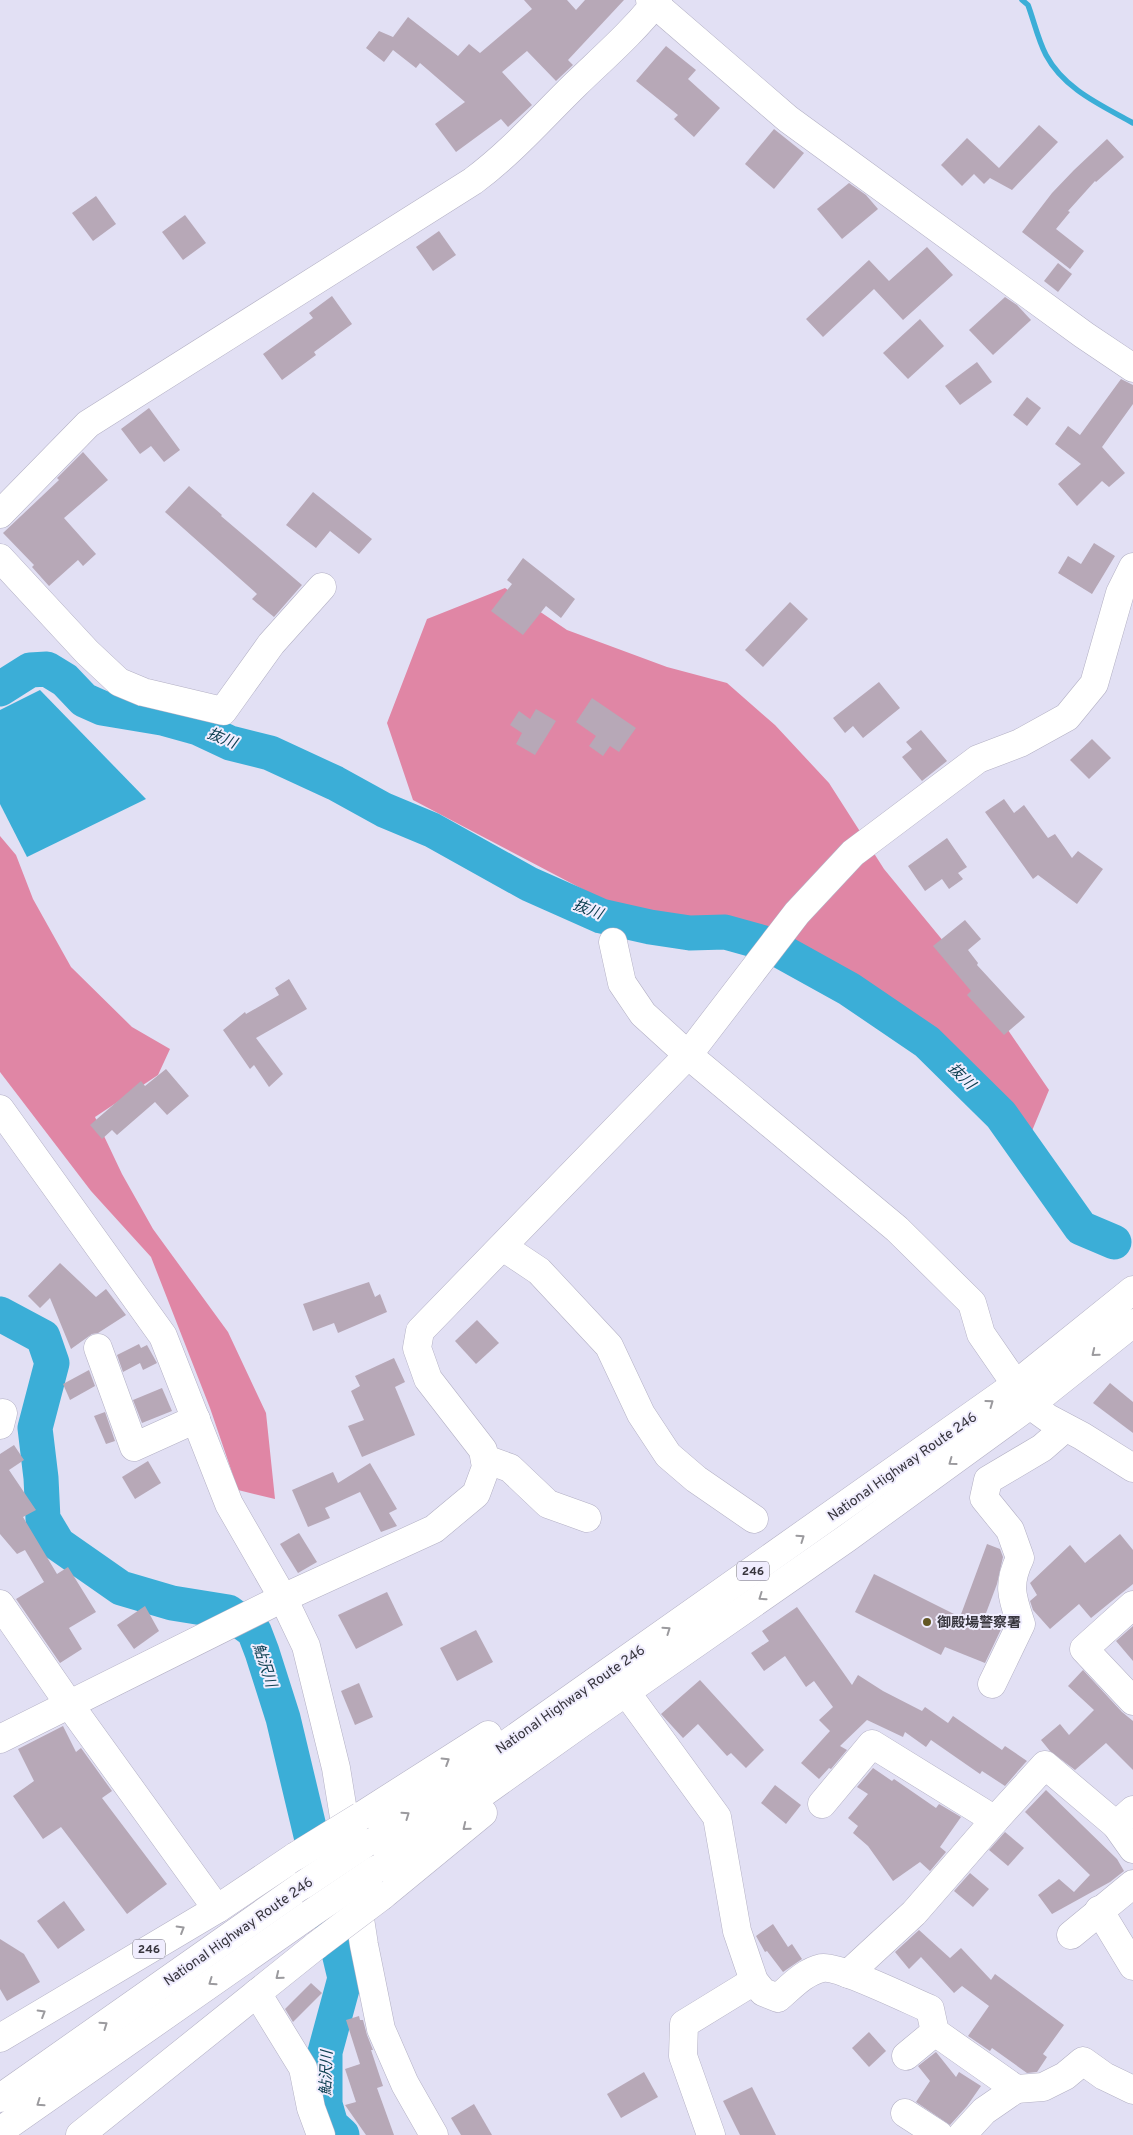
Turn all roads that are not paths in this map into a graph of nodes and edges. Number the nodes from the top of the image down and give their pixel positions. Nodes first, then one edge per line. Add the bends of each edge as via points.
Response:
1 (654, 2) edge
2 (1133, 368) edge
3 (0, 514) edge
4 (0, 558) edge
5 (1133, 567) edge
6 (322, 587) dead end
7 (613, 942) dead end
8 (688, 1055) junction
9 (0, 1109) edge
10 (503, 1247) junction
11 (1133, 1290) edge
12 (1133, 1323) edge
13 (98, 1348) dead end
14 (1022, 1395) junction
15 (196, 1419) junction
16 (1065, 1428) junction
17 (485, 1459) junction
18 (1133, 1468) edge
19 (587, 1518) dead end
20 (754, 1519) dead end
21 (0, 1604) edge
22 (271, 1604) junction
23 (1133, 1605) edge
24 (992, 1684) dead end
25 (626, 1692) junction
26 (565, 1701) junction
27 (1133, 1701) edge
28 (69, 1704) junction
29 (580, 1724) junction
30 (0, 1739) edge
31 (822, 1804) dead end
32 (1124, 1817) edge
33 (995, 1820) junction
34 (1133, 1849) edge
35 (1133, 1884) edge
36 (216, 1908) junction
37 (1099, 1910) junction
38 (1071, 1935) dead end
39 (1133, 1966) edge
40 (848, 1974) junction
41 (754, 1981) junction
42 (257, 1993) junction
43 (935, 2032) junction
44 (0, 2038) edge
45 (906, 2056) dead end
46 (72, 2064) junction
47 (151, 2077) junction
48 (1016, 2088) junction
49 (1133, 2090) edge
50 (0, 2098) edge
51 (905, 2113) dead end
52 (0, 2131) edge
53 (69, 2135) edge
54 (80, 2135) edge
55 (321, 2135) edge
56 (434, 2135) edge
57 (711, 2135) edge
58 (939, 2135) edge
59 (962, 2135) edge

1 - 2 main road via 788,119
1 - 3 main road via 626,37 501,160 473,181 88,424
4 - 6 main road via 86,652 119,682 143,692 223,711 271,644
5 - 8 main road via 1120,593 1094,684 1067,717 1020,743 978,759 853,853 797,913
7 - 8 main road via 622,983 643,1014
8 - 10 main road
8 - 14 main road via 897,1229 972,1303 981,1334
9 - 15 main road via 163,1336
10 - 17 main road via 420,1331 417,1348 428,1379 483,1450
10 - 20 main road via 539,1272 609,1346 642,1414 668,1455 696,1479
11 - 14 main road, National Highway Route 246 / 246
12 -> 14 main road, National Highway Route 246 / 246
13 - 15 main road via 134,1447
14 - 16 main road
14 -> 25 main road, National Highway Route 246 / 246 via 847,1538
26 -> 14 main road, National Highway Route 246 / 246 via 835,1514
15 - 22 main road
16 - 18 main road
16 - 24 main road via 1042,1448 988,1480 984,1498 1010,1530 1020,1558 1012,1575 1012,1598 1021,1624
17 - 19 main road via 510,1468 548,1504
17 - 22 main road via 486,1467 476,1494 434,1529
21 - 28 main road
22 - 28 main road
22 - 56 main road via 306,1646 336,1768 381,2029 405,2084
23 - 27 main road via 1084,1649
25 - 29 main road, National Highway Route 246 / 246
25 - 41 main road via 717,1817 737,1931
36 -> 26 main road, 246, bridge via 489,1734
46 -> 26 main road, National Highway Route 246 / 246, bridge via 303,1885
28 - 30 main road
28 - 36 main road
29 -> 42 main road, 246, bridge via 512,1790
29 -> 46 main road, National Highway Route 246 / 246, bridge via 310,1914
31 - 33 main road via 872,1744
32 - 33 main road via 1045,1765
32 - 34 main road
33 - 40 main road via 914,1913
35 - 37 main road
44 -> 36 main road, 246
37 - 38 main road
37 - 39 main road
40 - 41 main road via 824,1968 807,1973 778,1998 763,1992
40 - 43 main road via 930,2009
41 - 57 main road via 684,2024 683,2056
42 - 47 main road, 246
42 - 55 main road via 304,2068 311,2108
43 - 45 main road
43 - 48 main road
46 - 50 main road, National Highway Route 246 / 246
46 -> 52 main road, National Highway Route 246 / 246
47 - 53 main road
47 - 54 main road, 246
48 - 49 main road via 1043,2088 1083,2061
48 - 59 main road via 984,2111
51 - 58 main road

